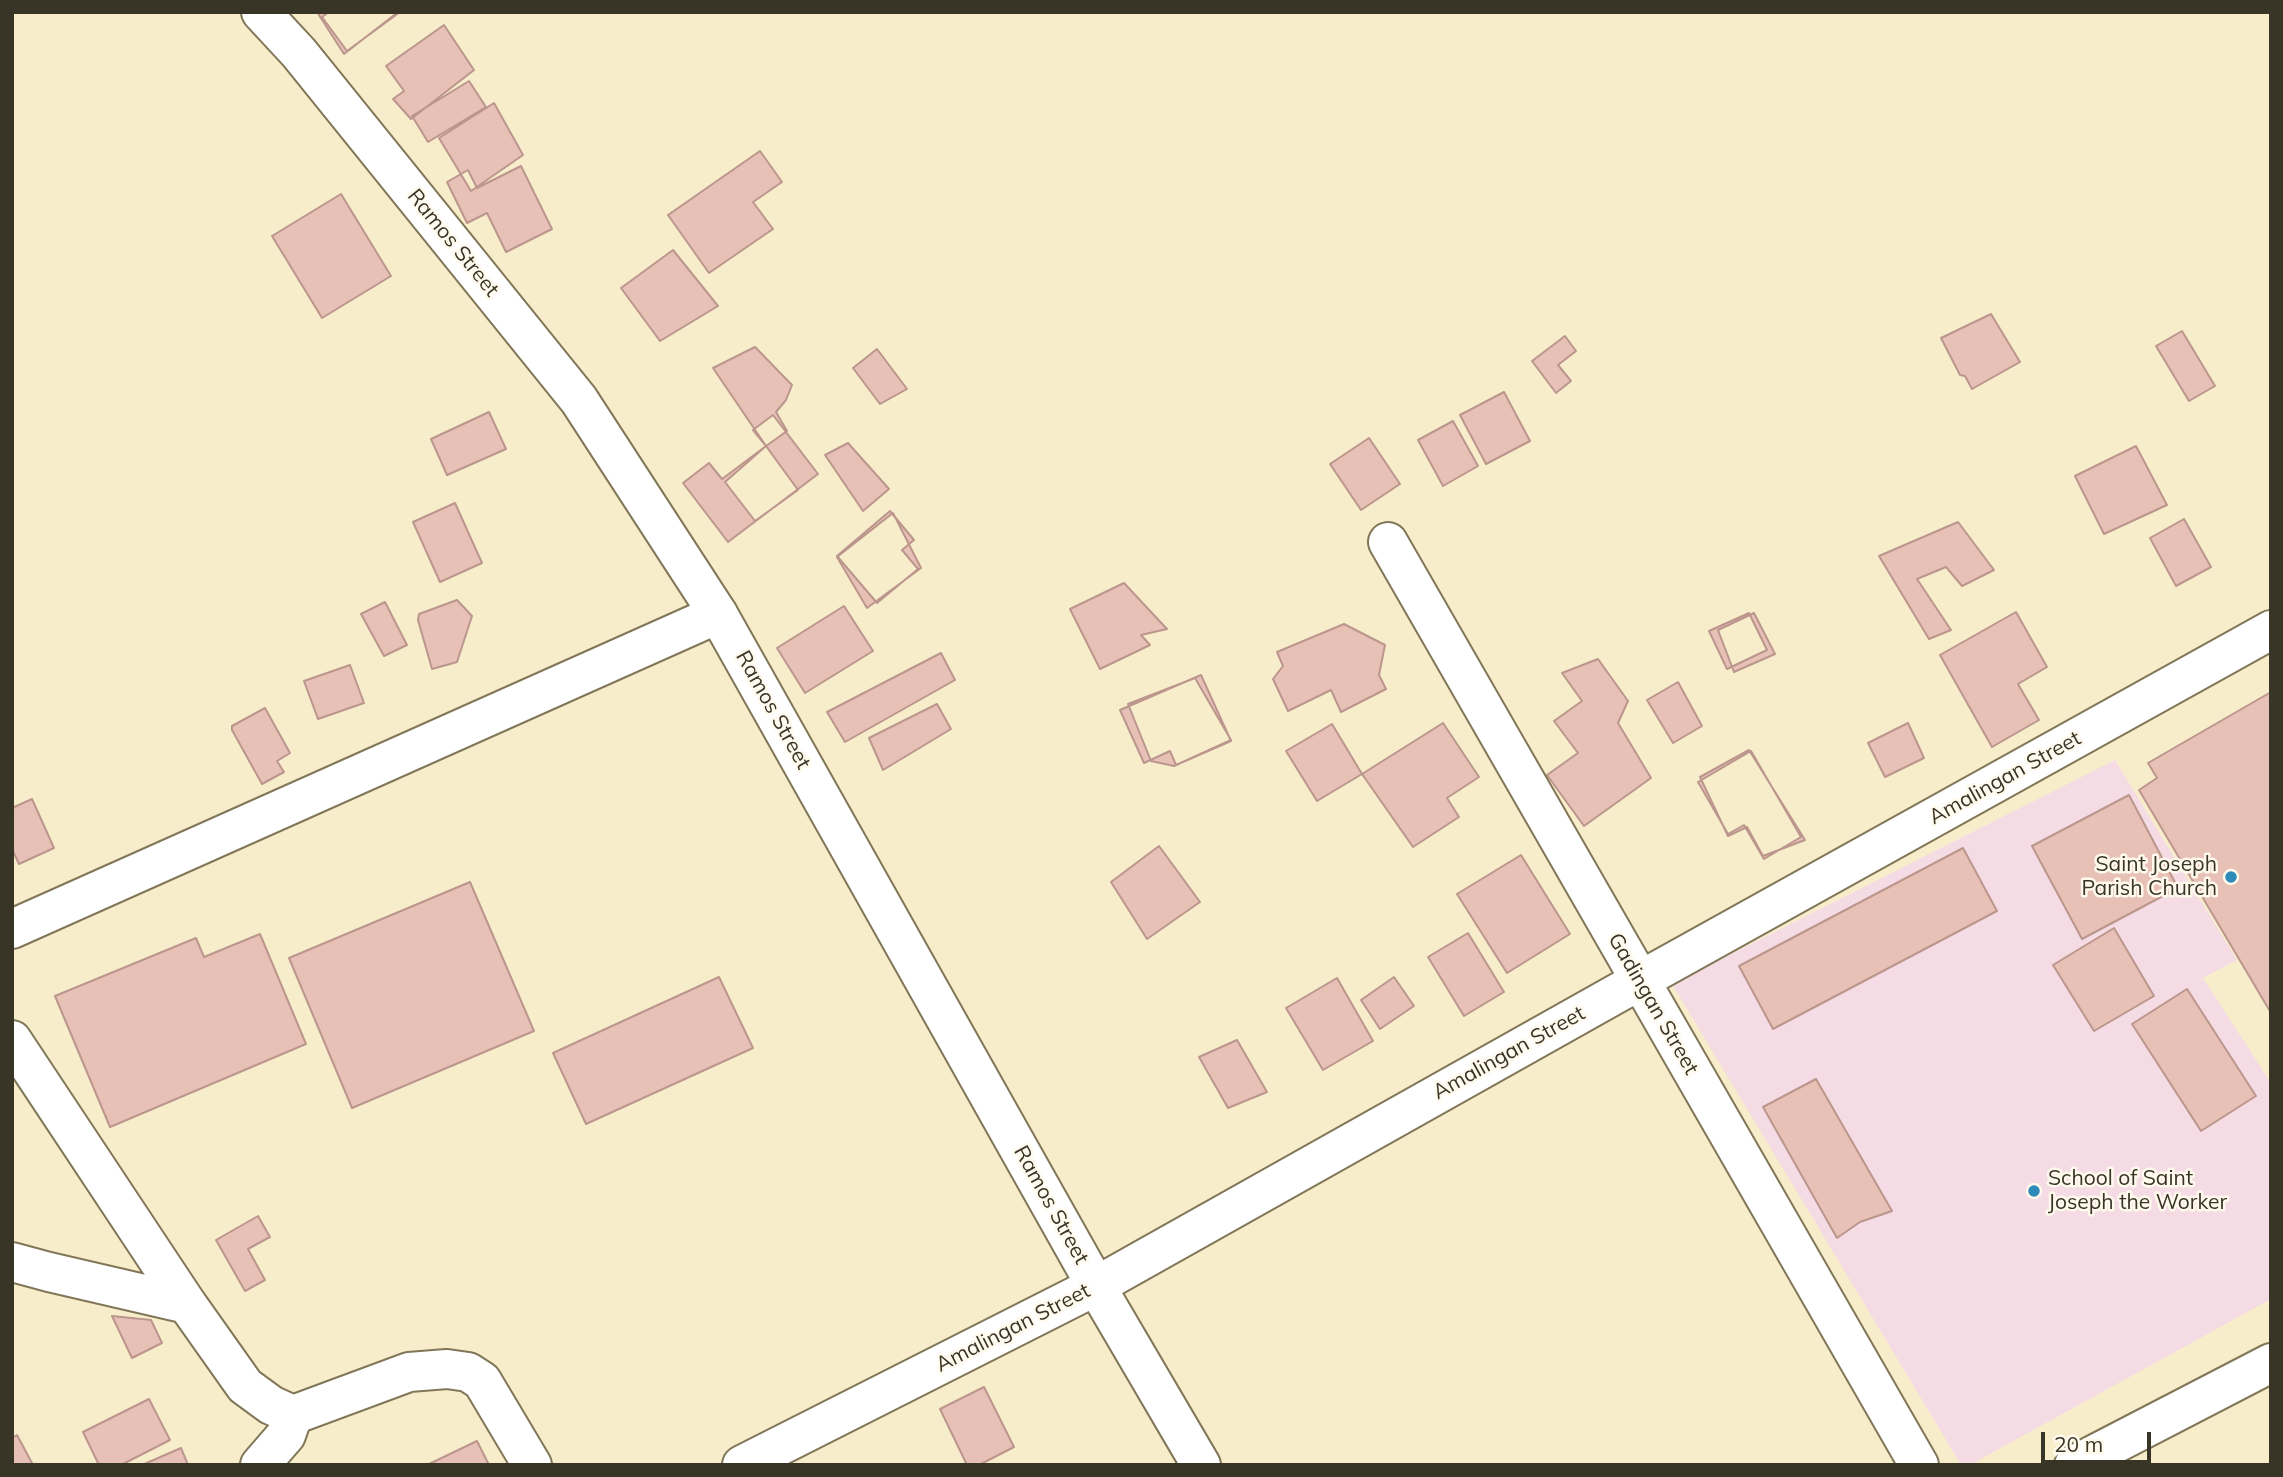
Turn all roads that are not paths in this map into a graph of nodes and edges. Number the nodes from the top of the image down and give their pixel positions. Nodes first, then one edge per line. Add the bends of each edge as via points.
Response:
1 (261, 12) edge
2 (1388, 542) dead end
3 (718, 614) junction
4 (2271, 630) edge
5 (12, 929) edge
6 (1639, 981) junction
7 (12, 1040) edge
8 (12, 1262) edge
9 (1096, 1286) junction
10 (187, 1304) junction
11 (2271, 1363) edge
12 (293, 1415) junction
13 (260, 1465) edge
14 (532, 1465) edge
15 (741, 1465) edge
16 (1201, 1465) edge
17 (1919, 1465) edge
18 (2074, 1465) edge

1 - 3 street, Ramos Street via 299,52 579,400
2 - 6 street, Gadingan Street
3 - 5 street
3 - 9 street, Ramos Street
4 - 6 street, Amalingan Street
6 - 9 street, Amalingan Street
6 - 17 street, Gadingan Street
7 - 10 street
8 - 10 street
9 - 15 street, Amalingan Street
9 - 16 street, Ramos Street
10 - 12 street via 245,1386
11 - 18 street
12 - 13 street via 286,1435
12 - 14 street via 409,1372 468,1372 482,1381

